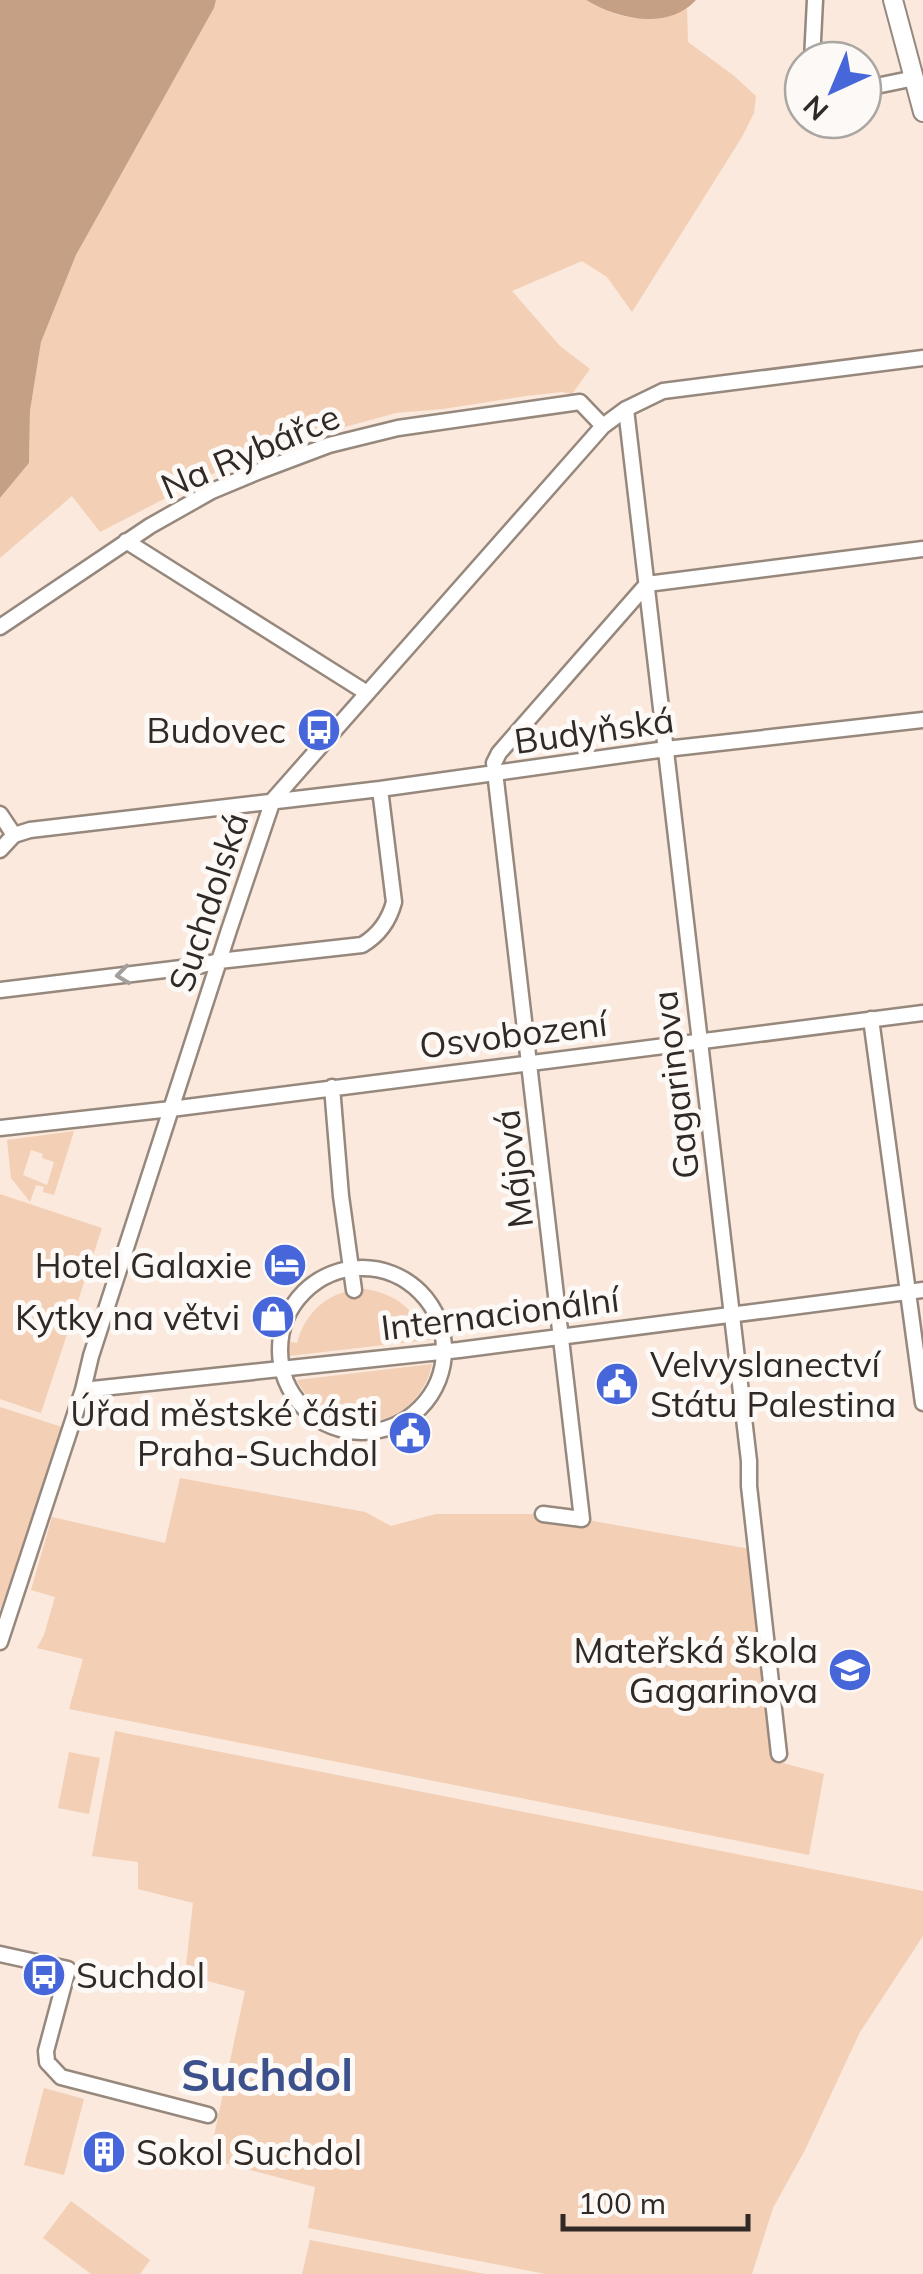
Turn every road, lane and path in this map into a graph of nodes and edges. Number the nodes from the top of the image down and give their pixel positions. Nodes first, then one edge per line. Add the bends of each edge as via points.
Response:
1 (815, 0) edge
2 (893, 0) edge
3 (813, 40) edge
4 (915, 78) junction
5 (883, 85) edge
6 (923, 112) edge
7 (923, 358) edge
8 (626, 409) junction
9 (602, 426) junction
10 (126, 540) junction
11 (923, 550) edge
12 (647, 584) junction
13 (0, 627) edge
14 (367, 693) junction
15 (923, 720) edge
16 (666, 750) junction
17 (494, 774) junction
18 (380, 789) junction
19 (273, 800) junction
20 (0, 814) edge
21 (14, 834) junction
22 (0, 850) edge
23 (219, 961) junction
24 (0, 990) edge
25 (923, 1013) edge
26 (871, 1019) junction
27 (700, 1040) junction
28 (530, 1062) junction
29 (332, 1087) junction
30 (170, 1109) junction
31 (0, 1128) edge
32 (351, 1269) junction
33 (354, 1290) dead end
34 (915, 1291) edge
35 (732, 1314) junction
36 (561, 1336) junction
37 (444, 1351) junction
38 (283, 1369) junction
39 (83, 1390) junction
40 (923, 1403) edge
41 (543, 1514) dead end
42 (0, 1642) edge
43 (780, 1754) dead end
44 (0, 1954) edge
45 (208, 2115) dead end

1 - 3 street
2 - 4 main road
4 - 5 street
4 - 6 main road
7 - 8 street, Suchdolská via 662,390
8 - 9 street, Suchdolská
8 - 12 street, Gagarinova
9 - 10 street, Na Rybářce via 580,402 329,444 212,491
9 - 14 street, Suchdolská
10 - 13 street, Na Rybářce
10 - 14 street
11 - 12 street
12 - 16 street, Gagarinova
12 - 17 street via 499,753
14 - 19 street, Suchdolská
15 - 16 street, Budyňská
16 - 17 street, Budyňská
16 - 27 street, Gagarinova
17 - 18 street, Budyňská
17 - 28 street, Májová
18 - 19 street, Budyňská
18 - 23 street via 394,902 374,938 362,945
19 - 21 street, Budyňská
19 - 23 street, Suchdolská
20 - 21 street
21 - 22 street
23 -> 24 street
23 - 30 street, Suchdolská
25 - 26 street, Osvobození
26 - 27 street, Osvobození
26 - 34 street
27 - 28 street, Osvobození
27 - 35 street, Gagarinova
28 - 29 street, Osvobození
28 - 36 street, Májová
29 - 30 street, Osvobození
29 - 32 street
30 - 31 street, Osvobození
30 - 39 street, Suchdolská
32 - 33 street
32 - 37 street via 386,1272 412,1285 437,1316
32 - 38 street via 319,1280 294,1304 282,1336
34 - 35 street, Internacionální
34 - 40 street
35 - 36 street, Internacionální
35 - 43 street, Gagarinova
36 - 37 street, Internacionální
36 - 41 street, Májová via 582,1519
37 - 38 street, Internacionální
37 - 38 street via 426,1402 404,1420 373,1431 343,1430 316,1418 295,1396
38 - 39 street, Internacionální
39 - 42 street, Suchdolská
44 - 45 street via 68,1969 46,2051 60,2077

